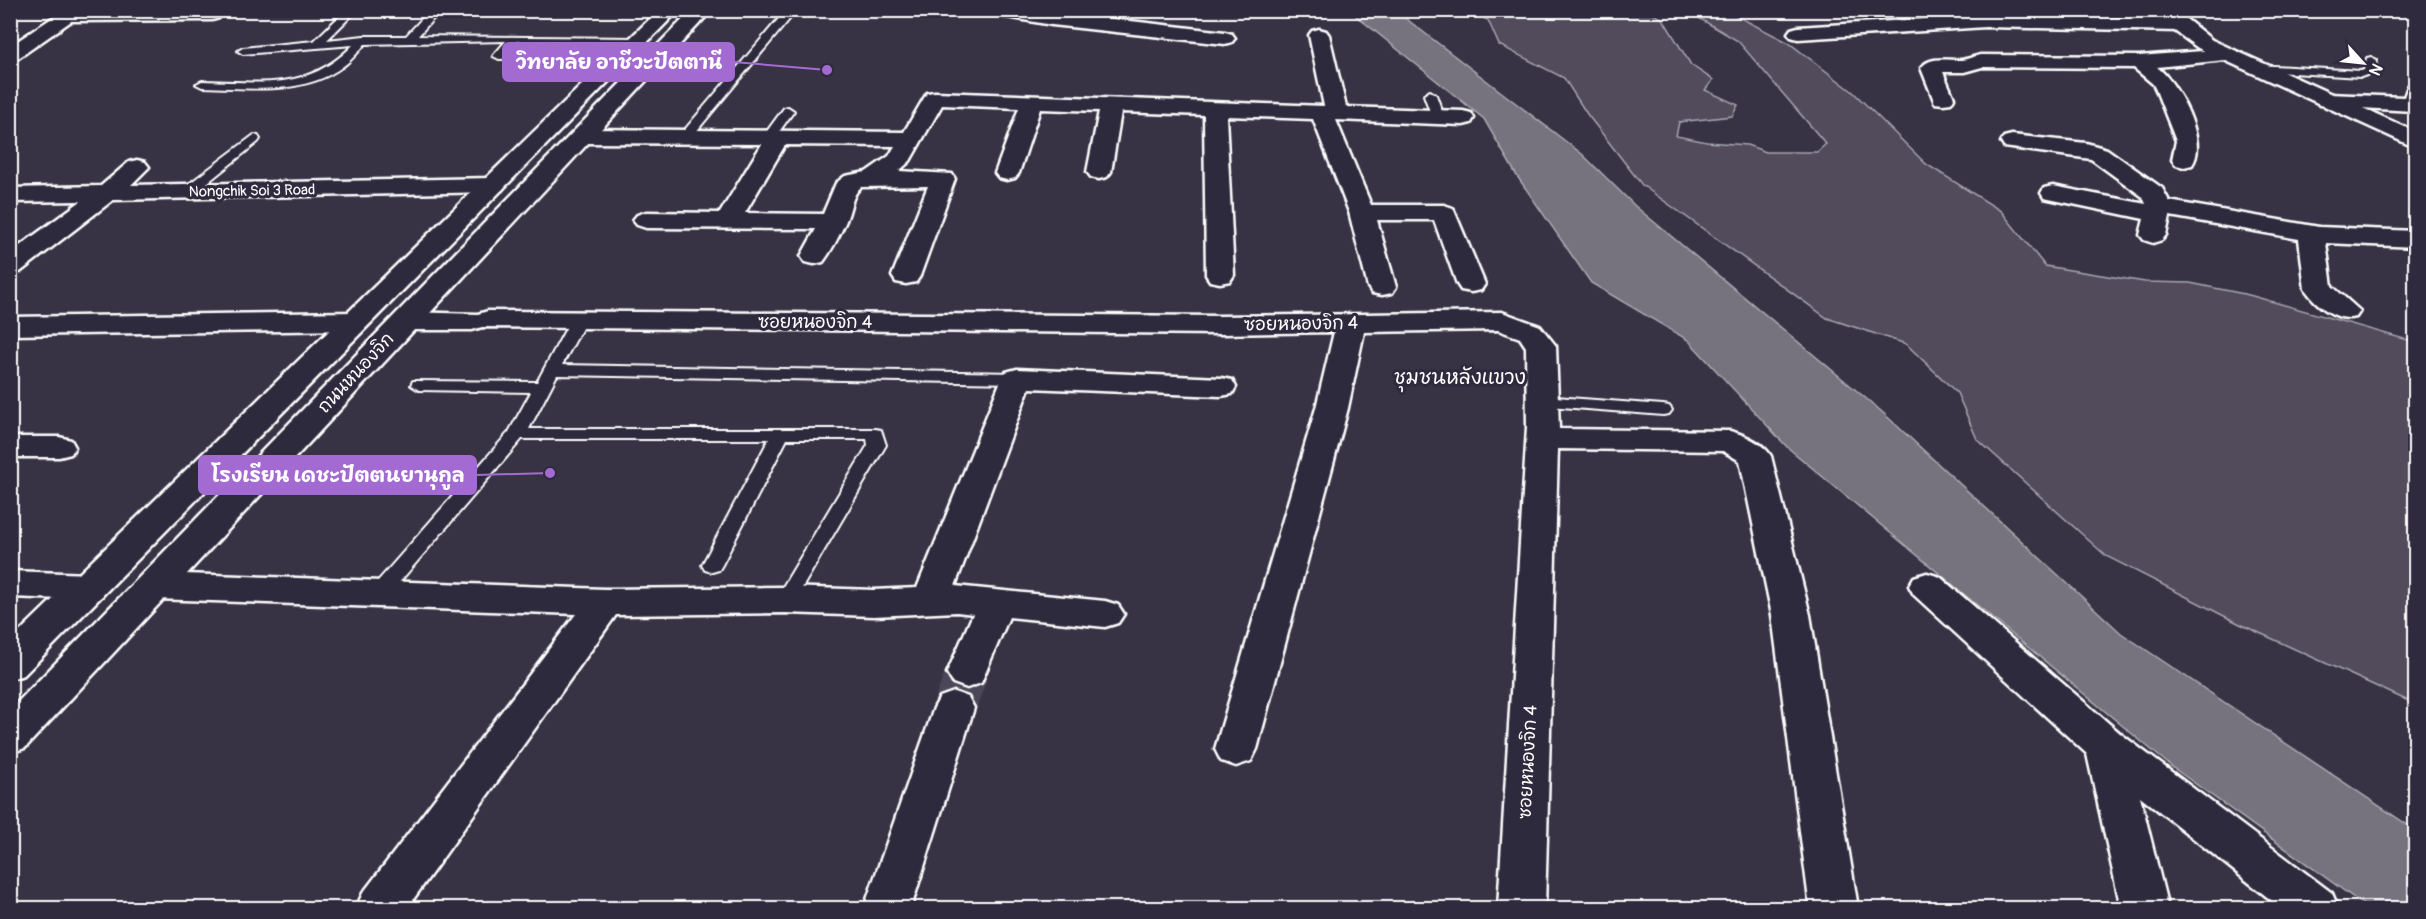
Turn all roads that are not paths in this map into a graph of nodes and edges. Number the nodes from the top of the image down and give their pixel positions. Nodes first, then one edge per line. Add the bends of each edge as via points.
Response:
1 (352, 10) edge
2 (436, 10) edge
3 (670, 10) edge
4 (702, 10) edge
5 (792, 10) edge
6 (1001, 10) edge
7 (2164, 10) edge
8 (74, 13) edge
9 (212, 14) dead end
10 (1972, 18) edge
11 (2179, 25) junction
12 (1798, 33) dead end
13 (1319, 35) dead end
14 (514, 38) junction
15 (1226, 38) dead end
16 (364, 39) junction
17 (409, 39) junction
18 (639, 41) junction
19 (319, 42) junction
20 (13, 51) edge
21 (243, 51) dead end
22 (541, 55) dead end
23 (2228, 55) junction
24 (2371, 60) dead end
25 (2025, 61) junction
26 (2139, 62) junction
27 (2257, 68) junction
28 (601, 78) junction
29 (636, 80) junction
30 (202, 84) dead end
31 (2415, 91) edge
32 (1430, 95) dead end
33 (1943, 98) dead end
34 (2327, 100) junction
35 (1032, 101) junction
36 (1111, 104) junction
37 (1215, 109) junction
38 (788, 111) dead end
39 (1330, 114) junction
40 (1438, 117) junction
41 (1463, 118) dead end
42 (583, 136) junction
43 (686, 136) junction
44 (773, 138) junction
45 (254, 140) dead end
46 (911, 140) junction
47 (2415, 141) edge
48 (2012, 142) dead end
49 (2184, 160) dead end
50 (137, 167) dead end
51 (1099, 172) dead end
52 (1007, 173) dead end
53 (873, 178) junction
54 (493, 185) junction
55 (187, 192) junction
56 (2053, 193) dead end
57 (106, 194) junction
58 (10, 195) edge
59 (1362, 212) junction
60 (2157, 219) junction
61 (646, 220) dead end
62 (728, 221) junction
63 (832, 222) junction
64 (2311, 233) junction
65 (2415, 239) edge
66 (814, 256) dead end
67 (10, 266) edge
68 (1220, 275) dead end
69 (906, 276) dead end
70 (1471, 284) dead end
71 (1382, 287) dead end
72 (2346, 310) dead end
73 (356, 321) junction
74 (406, 321) junction
75 (578, 321) junction
76 (1351, 323) junction
77 (10, 326) edge
78 (552, 370) junction
79 (1017, 378) junction
80 (419, 385) dead end
81 (542, 387) junction
82 (1221, 387) dead end
83 (1542, 401) junction
84 (1664, 410) dead end
85 (516, 434) junction
86 (781, 434) junction
87 (1542, 439) junction
88 (10, 447) edge
89 (58, 447) dead end
90 (712, 565) dead end
91 (10, 584) edge
92 (155, 586) junction
93 (1927, 586) dead end
94 (89, 587) junction
95 (378, 594) junction
96 (931, 599) junction
97 (785, 600) junction
98 (605, 602) junction
99 (997, 602) junction
100 (1105, 614) dead end
101 (10, 664) edge
102 (10, 737) edge
103 (2106, 746) junction
104 (1236, 749) dead end
105 (380, 909) edge
106 (887, 909) edge
107 (1521, 909) edge
108 (1834, 909) edge
109 (2144, 909) edge
110 (2315, 909) edge

1 - 19 lane
2 - 17 lane
3 - 18 street, ถนนหนองจิก
4 - 29 street, ถนนหนองจิก
5 - 43 lane
6 - 15 street
7 - 11 street
8 - 9 street
8 - 20 street
10 - 11 street
10 - 12 street
10 - 25 street
11 - 23 street
13 - 39 street
14 - 17 lane
14 - 18 lane
14 - 22 lane via 499,56
16 - 17 lane
16 - 19 lane
16 - 30 lane via 338,65 314,78 279,84
18 - 28 street, ถนนหนองจิก
19 - 21 lane
23 - 26 street
23 - 27 street
24 - 27 lane via 2368,72 2361,74
25 - 26 street
25 - 33 street via 1932,67
26 - 49 street via 2167,90 2187,141
27 - 34 street
28 - 29 street
28 - 54 street, ถนนหนองจิก
29 - 42 street, ถนนหนองจิก
31 - 34 street via 2413,104
32 - 40 lane
34 - 47 street
35 - 36 street
35 - 46 street via 935,98
35 - 52 street
36 - 37 street
36 - 51 street
37 - 39 street
37 - 68 street
38 - 44 lane
39 - 40 street
39 - 59 street
40 - 41 street
42 - 43 street
42 - 74 street, ถนนหนองจิก
43 - 44 street
44 - 46 street
44 - 62 street
45 - 55 lane
46 - 53 street via 898,161
48 - 60 street via 2098,154 2153,193
50 - 57 street
53 - 63 street via 854,181 845,188
53 - 69 street via 943,179
54 - 55 street, Nongchik Soi 3 Road
54 - 73 street, ถนนหนองจิก
55 - 57 street, Nongchik Soi 3 Road
56 - 60 street
57 - 58 street, Nongchik Soi 3 Road
57 - 67 street
59 - 70 street via 1444,213
59 - 71 street
60 - 64 street
61 - 62 street
62 - 63 street
63 - 66 street
64 - 65 street
64 - 72 street via 2319,289
73 - 74 street, ซอยหนองจิก 4
73 - 77 street, ซอยหนองจิก 4
73 - 94 street, ถนนหนองจิก
74 - 75 street, ซอยหนองจิก 4
74 - 92 street, ถนนหนองจิก
75 - 76 street, ซอยหนองจิก 4
75 - 78 lane
76 - 83 street, ซอยหนองจิก 4 via 1502,321 1530,332 1541,346
76 - 104 street via 1332,408
78 - 79 lane
78 - 81 lane
79 - 82 street
79 - 96 street
80 - 81 lane
81 - 85 lane
83 - 84 lane
83 - 87 street, ซอยหนองจิก 4
85 - 86 lane
85 - 95 lane
86 - 90 lane
86 - 97 lane via 875,434 877,445
87 - 107 street, ซอยหนองจิก 4
87 - 108 street via 1730,441 1755,456 1791,615
88 - 89 street
91 - 94 street
92 - 95 street
92 - 102 street, ถนนหนองจิก
93 - 103 street
94 - 101 street, ถนนหนองจิก
95 - 98 street
96 - 97 street via 874,603
96 - 99 street
97 - 98 street
98 - 105 street
99 - 100 street
99 - 106 street via 960,691
103 - 109 street
103 - 110 street

